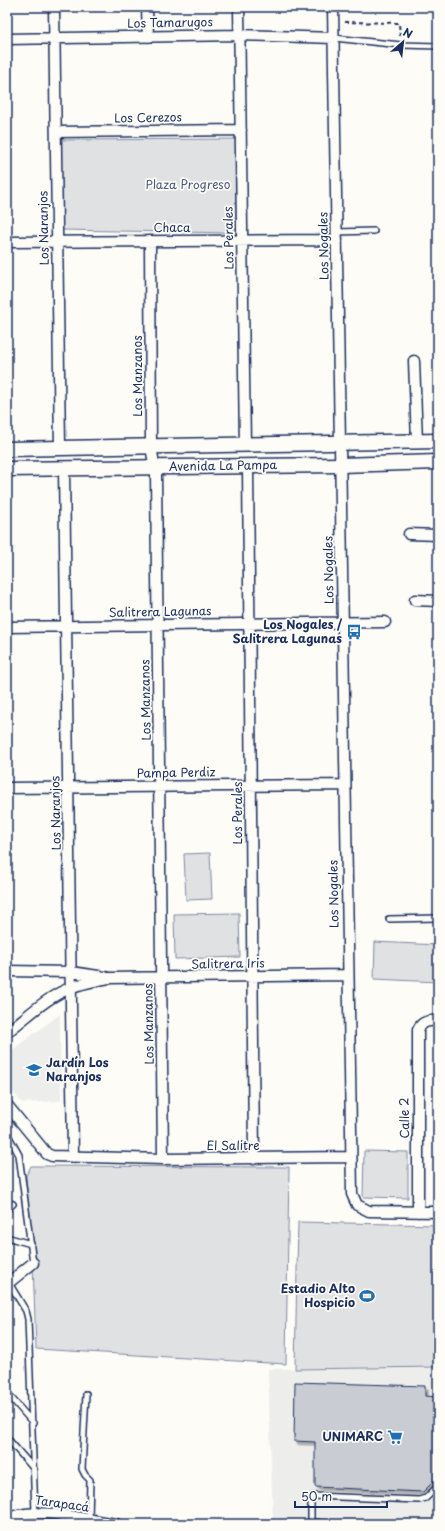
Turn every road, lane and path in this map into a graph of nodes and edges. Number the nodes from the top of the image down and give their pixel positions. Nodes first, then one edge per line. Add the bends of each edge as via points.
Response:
1 (54, 7) edge
2 (147, 7) edge
3 (239, 7) edge
4 (333, 7) edge
5 (333, 22) junction
6 (239, 35) junction
7 (148, 36) junction
8 (55, 38) junction
9 (334, 38) junction
10 (7, 39) edge
11 (401, 45) junction
12 (438, 46) edge
13 (241, 130) junction
14 (56, 132) junction
15 (438, 195) edge
16 (438, 211) edge
17 (374, 231) dead end
18 (336, 236) junction
19 (242, 240) junction
20 (57, 241) junction
21 (150, 241) junction
22 (7, 242) edge
23 (414, 362) dead end
24 (438, 441) edge
25 (417, 442) junction
26 (339, 444) junction
27 (245, 446) junction
28 (151, 447) junction
29 (7, 448) edge
30 (60, 448) junction
31 (438, 462) edge
32 (340, 465) junction
33 (248, 466) junction
34 (156, 467) junction
35 (64, 468) junction
36 (7, 469) edge
37 (409, 534) dead end
38 (438, 535) edge
39 (415, 600) dead end
40 (438, 601) edge
41 (342, 622) junction
42 (385, 622) dead end
43 (250, 624) junction
44 (158, 625) junction
45 (67, 626) junction
46 (7, 627) edge
47 (345, 785) junction
48 (159, 786) junction
49 (251, 786) junction
50 (69, 787) junction
51 (7, 788) edge
52 (438, 918) edge
53 (389, 919) dead end
54 (7, 971) edge
55 (71, 972) junction
56 (348, 975) junction
57 (252, 976) junction
58 (109, 978) junction
59 (161, 978) junction
60 (71, 988) junction
61 (438, 1021) edge
62 (7, 1032) edge
63 (7, 1105) edge
64 (9, 1137) dead end
65 (74, 1157) junction
66 (351, 1157) junction
67 (163, 1159) junction
68 (254, 1159) junction
69 (14, 1204) dead end
70 (7, 1210) edge
71 (418, 1212) junction
72 (438, 1212) edge
73 (8, 1238) edge
74 (31, 1244) junction
75 (33, 1263) joint
76 (8, 1284) edge
77 (7, 1393) edge
78 (86, 1394) dead end
79 (33, 1423) junction
80 (7, 1438) edge
81 (34, 1469) junction
82 (438, 1486) edge
83 (35, 1512) junction
84 (7, 1519) edge
85 (89, 1520) junction
86 (311, 1523) edge
87 (116, 1524) edge
88 (333, 1524) edge

1 - 8 street, Los Naranjos
2 - 7 street
3 - 6 street, Los Perales
4 - 5 street, Los Nogales
5 - 9 street, Los Nogales
5 - 11 path via 399,23
6 - 7 street, Los Tamarugos
6 - 9 street, Los Tamarugos
6 - 13 street, Los Perales
7 - 8 street, Los Tamarugos
8 - 10 street, Los Tamarugos
8 - 14 street, Los Naranjos
9 - 11 lane
9 - 18 street, Los Nogales
11 - 12 lane
13 - 14 street, Los Cerezos
13 - 19 street, Los Perales
14 - 20 street, Los Naranjos
15 - 16 lane
17 - 18 lane
18 - 19 street, Chaca
18 - 26 street, Los Nogales
19 - 21 street, Chaca
19 - 27 street, Los Perales
20 - 21 street, Chaca
20 - 22 street, Chaca
20 - 30 street, Los Naranjos
21 - 28 street, Los Manzanos
23 - 25 street
24 - 25 street, Avenida La Pampa
25 - 26 street, Avenida La Pampa
26 - 27 street, Avenida La Pampa
26 - 32 street, Los Nogales
27 - 28 street, Avenida La Pampa
28 - 30 street, Avenida La Pampa
28 - 34 street, Los Manzanos
29 - 30 street, Avenida La Pampa
31 - 32 street, Avenida La Pampa
32 - 33 street, Avenida La Pampa
32 - 41 street, Los Nogales
33 - 34 street, Avenida La Pampa
33 - 43 street, Los Perales
34 - 35 street, Avenida La Pampa
34 - 44 street, Los Manzanos
35 - 36 street, Avenida La Pampa
35 - 45 street, Los Naranjos
37 - 38 street
39 - 40 street
41 - 42 street, Salitrera Lagunas
41 - 43 street, Salitrera Lagunas
41 - 47 street, Los Nogales
43 - 44 street, Salitrera Lagunas
43 - 49 street, Los Perales
44 - 45 street, Salitrera Lagunas
44 - 48 street, Los Manzanos
45 - 46 street, Salitrera Lagunas
45 - 50 street, Los Naranjos
47 - 49 street, Pampa Perdiz
47 - 56 street, Los Nogales
48 - 49 street, Pampa Perdiz
48 - 50 street, Pampa Perdiz
48 - 59 street, Los Manzanos
49 - 57 street, Los Perales
50 - 51 street, Pampa Perdiz
50 - 55 street, Los Naranjos
52 - 53 lane
54 - 55 street, Salitrera Iris
55 - 58 street, Salitrera Iris
55 - 60 street, Los Naranjos
56 - 57 street, Salitrera Iris
56 - 66 street, Los Nogales
57 - 59 street, Salitrera Iris
57 - 68 street, Los Perales
58 - 59 street, Salitrera Iris
58 - 60 street, Salitrera Iris
59 - 67 street, Los Manzanos
60 - 62 street, Salitrera Iris via 46,1002
60 - 65 street, Los Naranjos
61 - 71 street, Calle 2 via 430,1020 421,1024 418,1034
63 - 65 street, El Salitre via 47,1154
64 - 74 lane via 19,1155
65 - 67 street, El Salitre
66 - 68 street, El Salitre
66 - 71 street via 352,1194 354,1202 361,1208 369,1211
67 - 68 street, El Salitre
69 - 70 lane
71 - 72 street
73 - 74 lane
74 - 75 lane
75 - 76 street
76 - 79 lane via 26,1311 28,1319
77 - 79 lane
78 - 85 lane via 82,1469 90,1480
79 - 81 lane
80 - 81 lane
81 - 83 lane
82 - 86 lane via 426,1498 419,1500 313,1496
83 - 84 street, Tarapacá via 20,1513
83 - 85 street, Tarapacá
85 - 87 street, Tarapacá
86 - 88 lane

